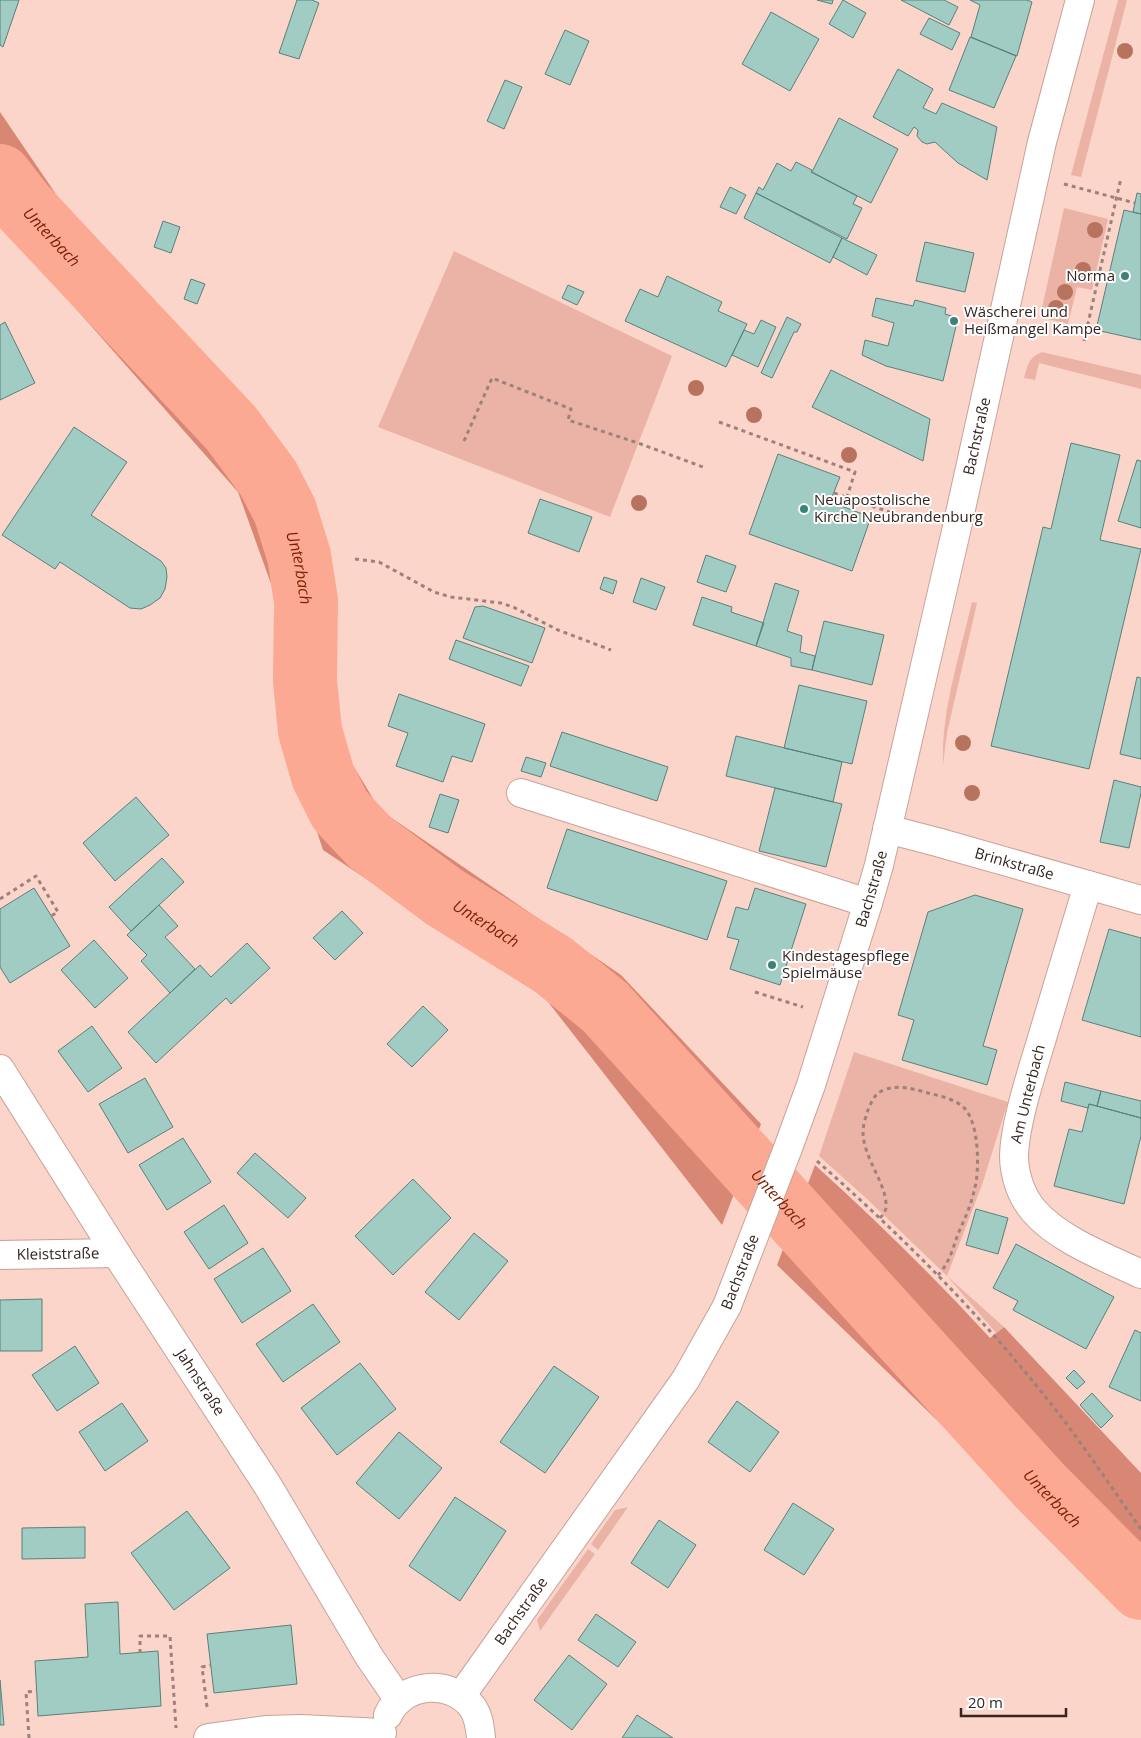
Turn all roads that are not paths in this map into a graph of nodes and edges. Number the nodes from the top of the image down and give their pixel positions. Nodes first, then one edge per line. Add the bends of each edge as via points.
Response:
1 (1080, 0) edge
2 (521, 793) dead end
3 (887, 830) junction
4 (1088, 885) junction
5 (1141, 900) edge
6 (868, 904) junction
7 (0, 1069) edge
8 (116, 1253) junction
9 (0, 1255) edge
10 (1141, 1274) edge
11 (461, 1696) junction
12 (399, 1700) junction
13 (383, 1736) edge
14 (209, 1738) edge
15 (481, 1738) edge

1 - 3 street, Bachstraße via 1034,177
2 - 6 street
3 - 4 street, Brinkstraße
3 - 6 street, Bachstraße
4 - 5 street, Brinkstraße
4 - 10 street, Am Unterbach via 1030,1079 1014,1154 1016,1176 1022,1193 1034,1210 1052,1227 1090,1251
6 - 11 street, Bachstraße via 789,1146 727,1306 686,1379
7 - 8 street, Jahnstraße
8 - 9 street, Kleiststraße
8 - 12 street, Jahnstraße via 268,1486 370,1658
11 - 12 street via 436,1687 410,1692
11 - 15 street via 473,1708 480,1724
12 - 13 street via 390,1709
13 - 14 street via 301,1729

